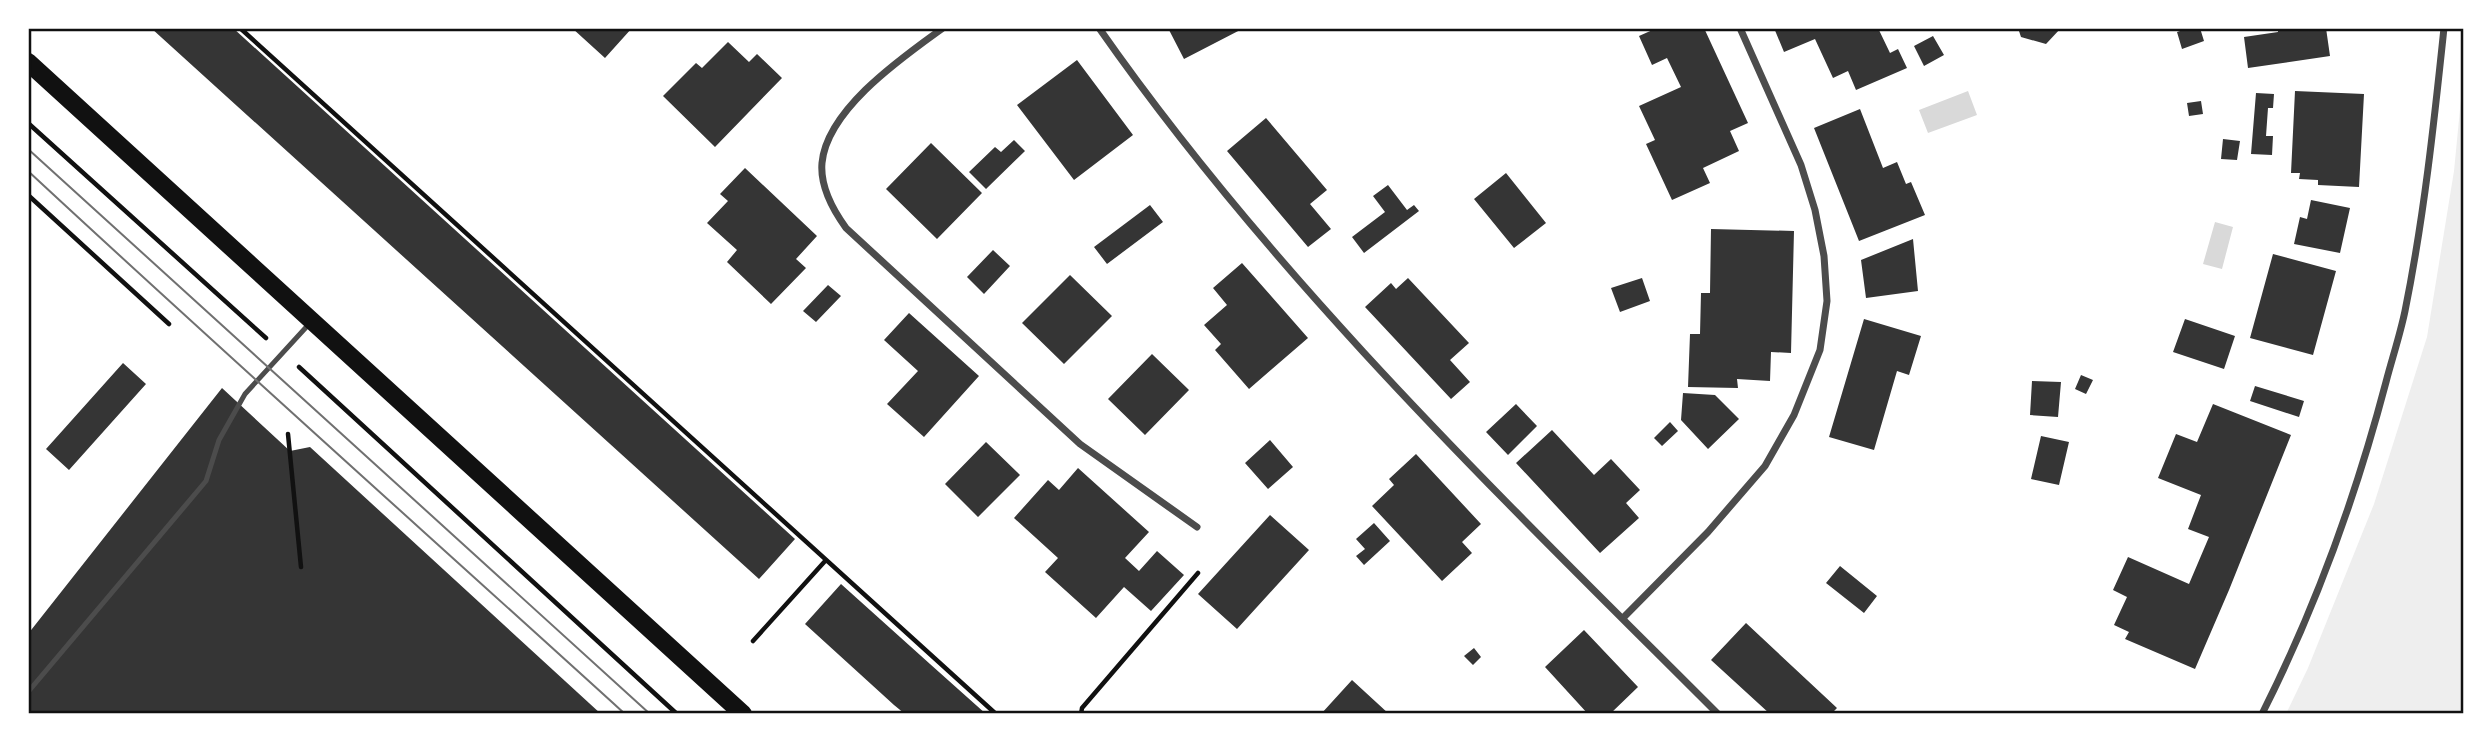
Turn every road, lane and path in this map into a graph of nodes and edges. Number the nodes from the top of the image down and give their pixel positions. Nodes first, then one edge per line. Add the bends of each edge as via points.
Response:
1 (240, 28) edge
2 (943, 28) edge
3 (1099, 28) edge
4 (1740, 28) edge
5 (2444, 28) edge
6 (28, 62) edge
7 (28, 122) edge
8 (28, 195) edge
9 (312, 320) junction
10 (169, 324) dead end
11 (283, 353) junction
12 (288, 434) dead end
13 (1197, 527) dead end
14 (826, 559) junction
15 (301, 566) dead end
16 (1198, 573) dead end
17 (1623, 618) junction
18 (753, 641) dead end
19 (28, 692) edge
20 (677, 714) edge
21 (743, 714) edge
22 (996, 714) edge
23 (1081, 714) edge
24 (1718, 714) edge
25 (2262, 714) edge

1 - 14 path
2 - 13 street via 863,94 827,141 822,165 832,209 846,228 1080,444
3 - 17 street via 1268,247 1472,466
4 - 17 street via 1801,165 1815,211 1828,301 1820,350 1794,415 1765,466
5 - 25 street via 2426,199 2404,313 2373,433 2332,553
6 - 9 main road
7 - 11 path
8 - 10 path
9 - 11 lane
9 - 21 main road
11 - 19 lane via 245,394 219,440 206,481
11 - 20 path
12 - 15 path
14 - 18 path
14 - 22 path
16 - 23 path
17 - 24 street

